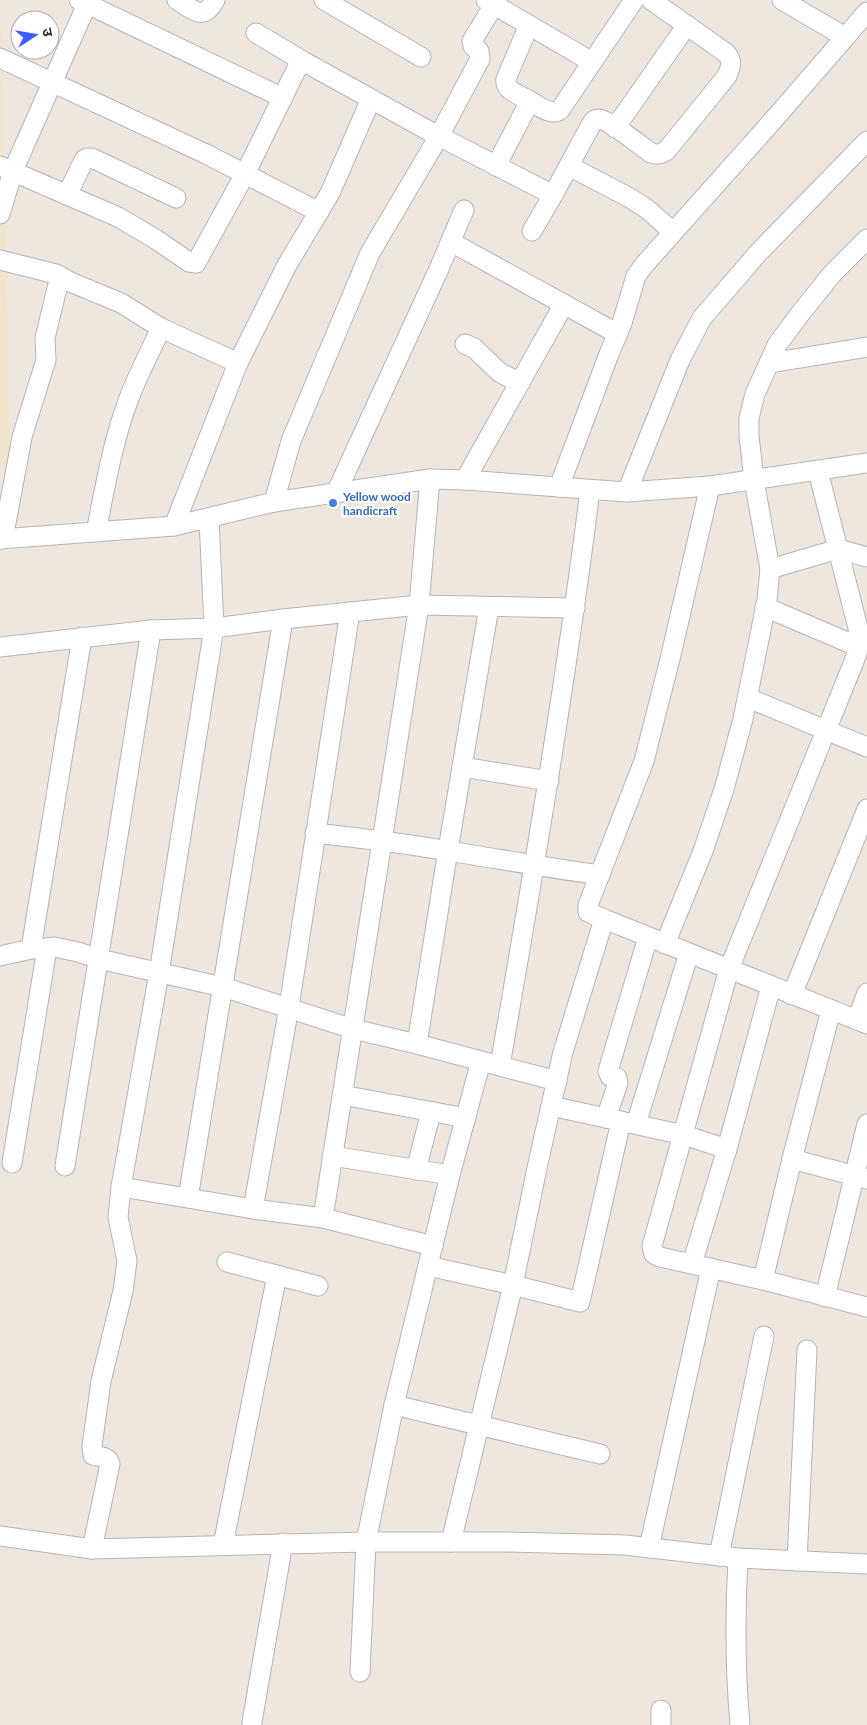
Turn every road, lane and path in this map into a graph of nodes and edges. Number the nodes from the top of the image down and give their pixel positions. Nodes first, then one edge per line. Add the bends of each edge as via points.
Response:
1 (177, 0) edge
2 (215, 0) edge
3 (324, 0) edge
4 (634, 0) edge
5 (650, 0) edge
6 (782, 0) edge
7 (83, 2) edge
8 (492, 2) edge
9 (867, 12) edge
10 (529, 26) junction
11 (687, 26) junction
12 (256, 33) dead end
13 (845, 37) junction
14 (421, 57) dead end
15 (0, 58) edge
16 (301, 60) junction
17 (592, 62) junction
18 (53, 82) junction
19 (283, 98) junction
20 (371, 99) junction
21 (530, 101) junction
22 (615, 128) junction
23 (439, 136) junction
24 (867, 141) edge
25 (496, 166) junction
26 (569, 166) junction
27 (6, 168) edge
28 (245, 174) junction
29 (67, 194) junction
30 (554, 195) junction
31 (176, 198) dead end
32 (464, 210) dead end
33 (319, 212) junction
34 (0, 214) edge
35 (532, 231) dead end
36 (674, 232) junction
37 (867, 239) edge
38 (450, 242) junction
39 (867, 258) edge
40 (0, 260) edge
41 (845, 262) junction
42 (60, 276) junction
43 (564, 304) junction
44 (161, 328) junction
45 (618, 334) junction
46 (465, 344) dead end
47 (867, 347) edge
48 (770, 362) junction
49 (238, 363) junction
50 (520, 383) junction
51 (867, 463) edge
52 (818, 470) junction
53 (430, 480) junction
54 (465, 480) junction
55 (754, 480) junction
56 (710, 486) junction
57 (559, 487) junction
58 (590, 490) junction
59 (627, 492) junction
60 (336, 493) junction
61 (274, 502) junction
62 (209, 518) junction
63 (174, 526) junction
64 (96, 532) junction
65 (1, 539) edge
66 (838, 549) junction
67 (867, 556) edge
68 (770, 569) junction
69 (418, 605) junction
70 (489, 607) junction
71 (766, 607) junction
72 (575, 608) junction
73 (350, 612) junction
74 (283, 619) junction
75 (214, 628) junction
76 (151, 630) junction
77 (82, 637) junction
78 (0, 647) edge
79 (859, 647) junction
80 (860, 667) edge
81 (748, 698) junction
82 (827, 731) junction
83 (867, 747) edge
84 (462, 767) junction
85 (549, 781) junction
86 (867, 809) edge
87 (316, 833) junction
88 (382, 840) junction
89 (448, 850) junction
90 (534, 866) junction
91 (600, 875) junction
92 (604, 919) junction
93 (648, 936) junction
94 (665, 944) junction
95 (39, 948) junction
96 (689, 953) junction
97 (0, 956) edge
98 (98, 959) junction
99 (730, 969) junction
100 (159, 972) junction
101 (771, 986) junction
102 (223, 987) junction
103 (867, 993) edge
104 (792, 994) junction
105 (289, 1007) junction
106 (831, 1010) junction
107 (862, 1022) edge
108 (353, 1029) junction
109 (417, 1044) junction
110 (481, 1061) junction
111 (500, 1066) junction
112 (557, 1081) junction
113 (342, 1095) junction
114 (551, 1106) junction
115 (431, 1112) junction
116 (466, 1118) junction
117 (621, 1121) junction
118 (867, 1124) edge
119 (684, 1135) junction
120 (728, 1149) junction
121 (332, 1156) junction
122 (792, 1158) junction
123 (12, 1162) dead end
124 (65, 1166) dead end
125 (416, 1170) junction
126 (450, 1175) junction
127 (860, 1177) edge
128 (121, 1186) junction
129 (188, 1198) junction
130 (253, 1208) junction
131 (323, 1218) junction
132 (432, 1246) junction
133 (227, 1262) dead end
134 (692, 1264) junction
135 (428, 1266) junction
136 (711, 1268) junction
137 (277, 1275) junction
138 (764, 1280) junction
139 (513, 1285) junction
140 (318, 1286) dead end
141 (826, 1297) junction
142 (867, 1307) edge
143 (764, 1336) dead end
144 (807, 1350) dead end
145 (394, 1405) junction
146 (478, 1425) junction
147 (600, 1454) dead end
148 (0, 1536) edge
149 (366, 1542) junction
150 (451, 1542) junction
151 (283, 1544) junction
152 (223, 1545) junction
153 (649, 1548) junction
154 (92, 1549) junction
155 (719, 1556) junction
156 (738, 1558) junction
157 (797, 1561) junction
158 (867, 1564) edge
159 (360, 1672) dead end
160 (252, 1722) dead end
161 (740, 1725) edge

1 - 2 street via 202,13 210,9
3 - 14 street
4 - 17 street
5 - 11 street
6 - 13 street
7 - 18 street
7 - 19 street
8 - 10 street
8 - 23 street via 472,41 480,51 480,58
9 - 13 street
10 - 17 street
10 - 21 street via 505,83 509,89
11 - 22 street
11 - 22 street via 731,59 726,76 662,154 651,154
12 - 16 street
13 - 36 street
15 - 18 street
16 - 19 street
16 - 20 street
17 - 21 street via 556,112
18 - 27 street
18 - 28 street
19 - 28 street
20 - 23 street
20 - 33 street
21 - 25 street
22 - 26 street via 595,120
23 - 25 street
23 - 61 street via 370,253 291,441
24 - 59 street via 759,252 702,318 680,360
25 - 30 street
26 - 30 street
26 - 36 street via 630,198
27 - 29 street
27 - 34 street
28 - 29 street via 196,262 189,262 118,217
28 - 33 street
29 - 31 street via 84,160 92,158
30 - 35 street
32 - 38 street
33 - 49 street via 287,265
36 - 45 street via 636,276
37 - 41 street
38 - 43 street
38 - 60 street
39 - 41 street
40 - 42 street
41 - 48 street via 800,314 777,345
42 - 44 street via 122,303
42 - 65 street via 45,338 46,360 22,437
43 - 45 street
43 - 50 street
44 - 49 street
44 - 64 street via 120,423
45 - 57 street
46 - 50 street
47 - 48 street
48 - 55 street via 748,418
49 - 63 street
50 - 54 street
51 - 52 street
52 - 55 street
52 - 66 street
53 - 54 street
53 - 60 street
53 - 69 street
54 - 57 street
55 - 56 street
55 - 68 street
56 - 59 street
56 - 91 street via 644,761
57 - 58 street
58 - 59 street
58 - 72 street
60 - 61 street
61 - 62 street
62 - 63 street
62 - 75 street
63 - 64 street
64 - 65 street
66 - 67 street
66 - 68 street
66 - 79 street via 858,628
68 - 71 street
69 - 70 street
69 - 73 street
69 - 88 street
70 - 72 street
70 - 84 street
71 - 79 street
71 - 81 street
72 - 85 street
73 - 74 street
73 - 87 street
74 - 75 street
74 - 102 street
75 - 76 street
75 - 100 street
76 - 77 street
76 - 98 street
77 - 78 street
77 - 95 street
79 - 80 street
80 - 82 street
81 - 82 street
81 - 94 street via 703,852
82 - 83 street
82 - 99 street
84 - 85 street
84 - 89 street
85 - 90 street
86 - 104 street
87 - 88 street
87 - 105 street
88 - 89 street
88 - 108 street
89 - 90 street
89 - 109 street
90 - 91 street
90 - 111 street
91 - 92 street via 587,909
92 - 93 street
92 - 112 street
93 - 94 street
93 - 117 street via 608,1071 610,1076 617,1078
94 - 96 street
95 - 97 street
95 - 98 street via 54,947
95 - 123 street
96 - 99 street
96 - 117 street
98 - 100 street
98 - 124 street
99 - 101 street
99 - 119 street
100 - 102 street
100 - 128 street
101 - 104 street
101 - 120 street
102 - 105 street
102 - 129 street
103 - 107 street
104 - 106 street
105 - 108 street
105 - 130 street
106 - 107 street
106 - 122 street
108 - 109 street
108 - 113 street
109 - 110 street
110 - 111 street
110 - 116 street
111 - 112 street
112 - 114 street
113 - 115 street
113 - 121 street
114 - 117 street
114 - 139 street
115 - 116 street
115 - 125 street
116 - 126 street
117 - 119 street
117 - 139 street via 580,1302
118 - 127 street
119 - 120 street
119 - 134 street via 652,1246 654,1254 660,1257
120 - 134 street
121 - 125 street
121 - 131 street
122 - 127 street
122 - 138 street
125 - 126 street
126 - 132 street
127 - 141 street
128 - 129 street
128 - 154 street via 118,1217 127,1261 101,1381 92,1446 93,1455 107,1458 110,1464
129 - 130 street
130 - 131 street
131 - 132 street
132 - 135 street
133 - 137 street
134 - 136 street
135 - 139 street
135 - 145 street
136 - 138 street
136 - 153 street
137 - 140 street
137 - 152 street
138 - 141 street
139 - 146 street
141 - 142 street
143 - 155 street
144 - 157 street
145 - 146 street
145 - 149 street
146 - 147 street
146 - 150 street
148 - 154 street
149 - 150 street
149 - 151 street
149 - 159 street
150 - 153 street
151 - 152 street
151 - 160 street
152 - 154 street
153 - 155 street
155 - 156 street
156 - 157 street
156 - 161 street via 736,1650
157 - 158 street

